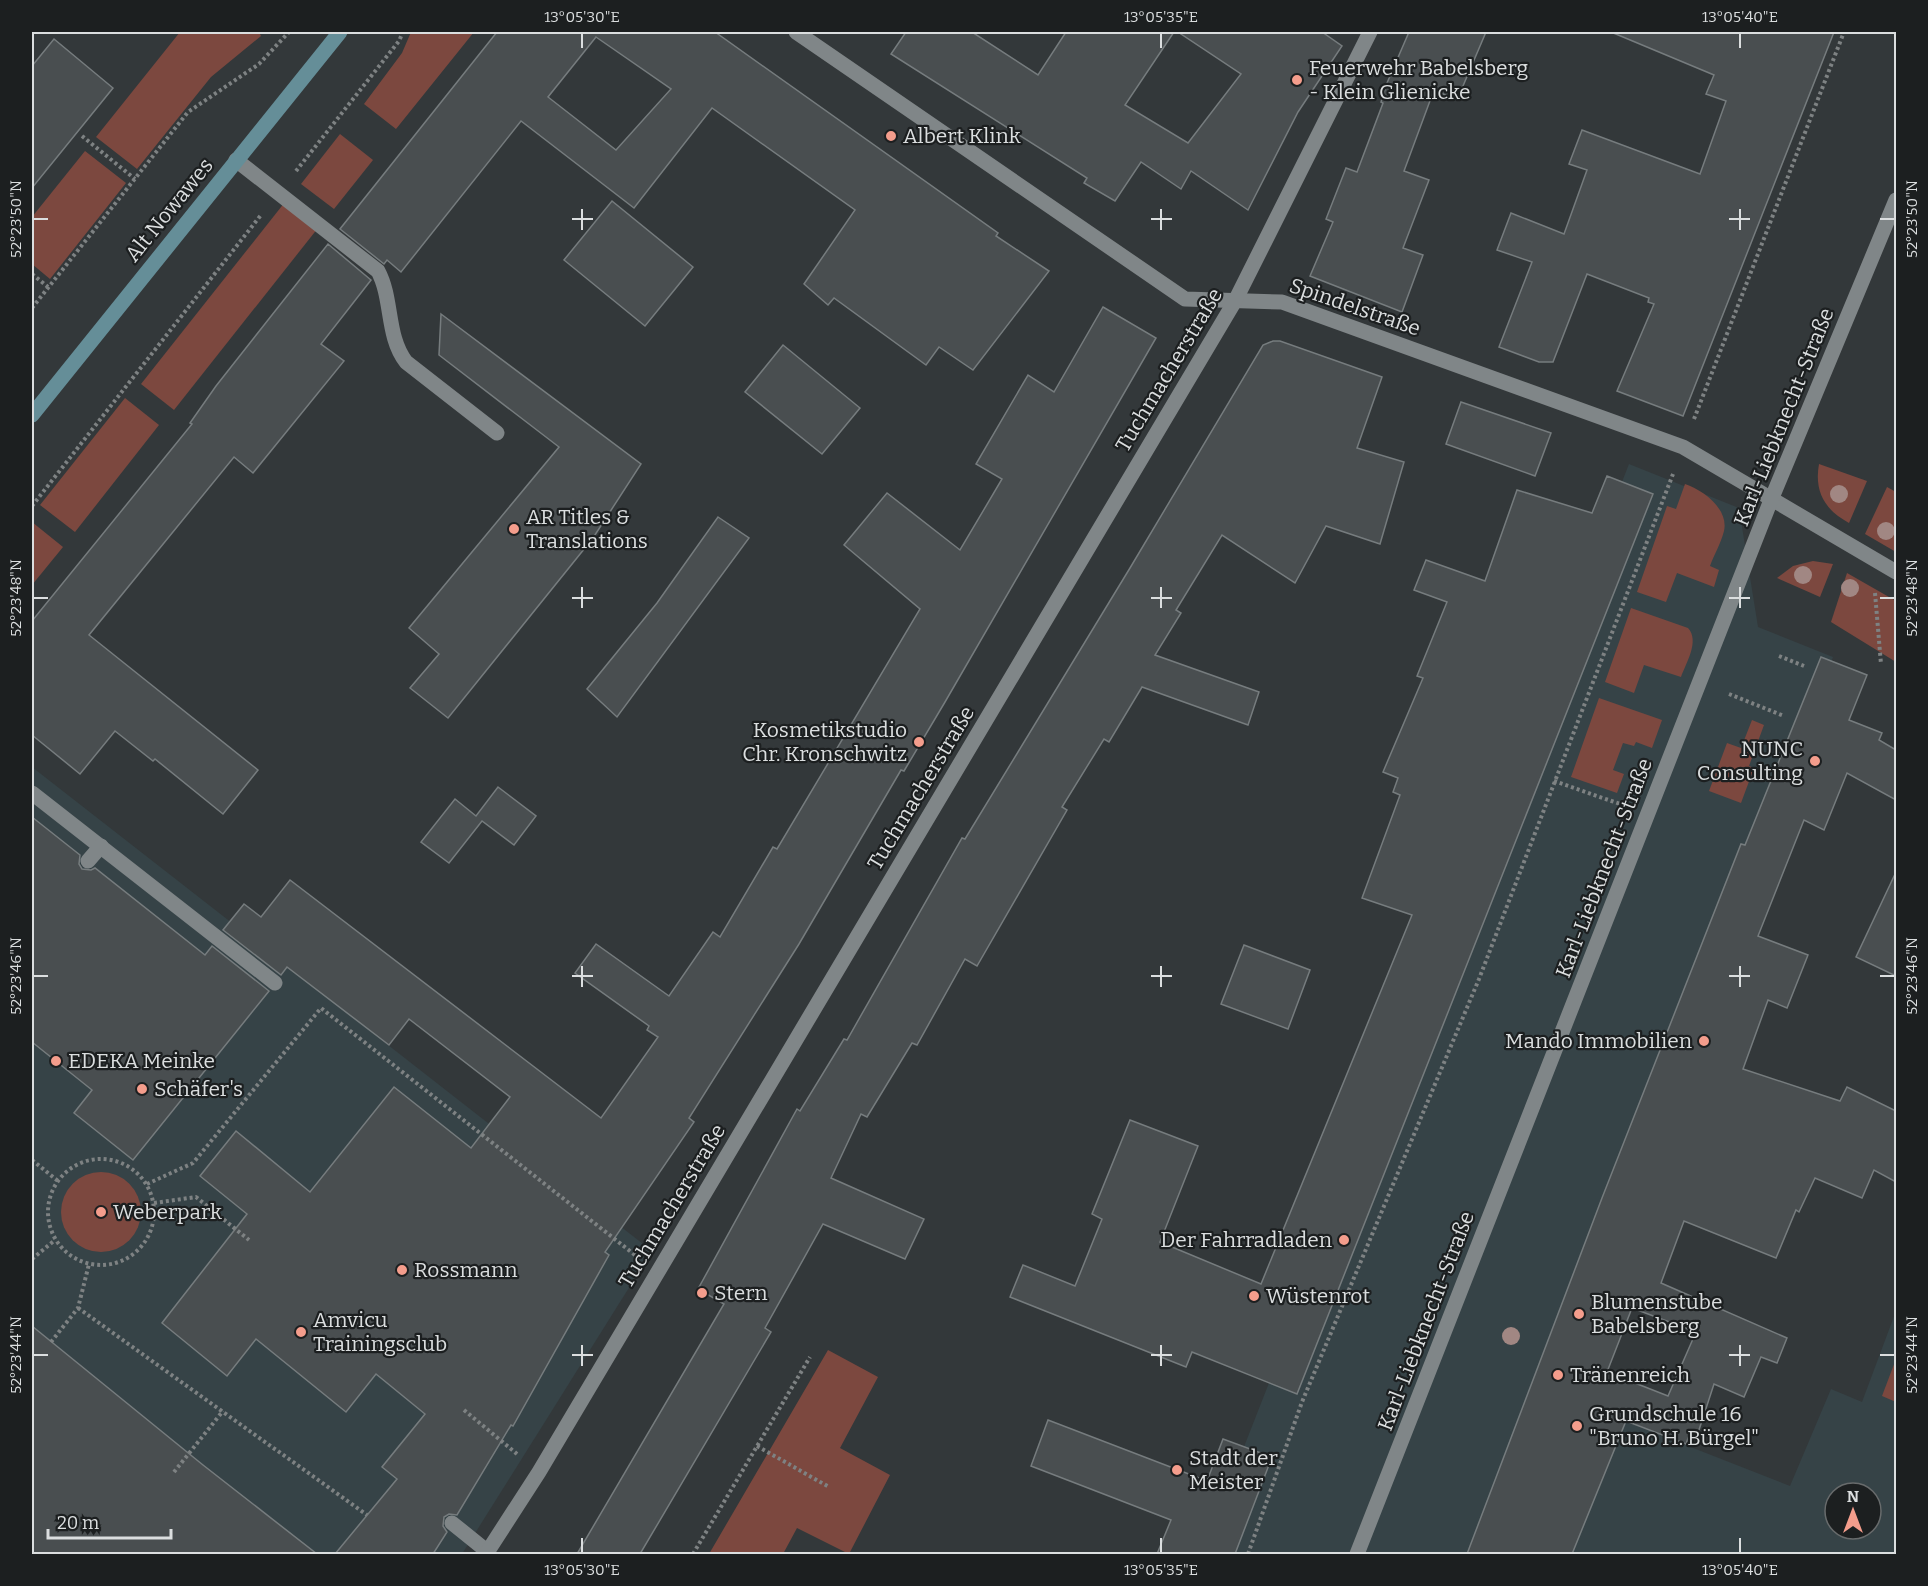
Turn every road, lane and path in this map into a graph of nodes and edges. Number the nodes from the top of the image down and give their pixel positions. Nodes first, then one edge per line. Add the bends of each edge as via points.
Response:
1 (289, 32) edge
2 (340, 32) edge
3 (403, 32) edge
4 (796, 32) edge
5 (1370, 32) edge
6 (1844, 32) edge
7 (82, 136) dead end
8 (236, 160) junction
9 (135, 179) junction
10 (277, 194) junction
11 (1896, 200) edge
12 (32, 274) edge
13 (48, 287) junction
14 (1235, 301) junction
15 (32, 308) edge
16 (32, 415) edge
17 (497, 433) dead end
18 (1683, 447) junction
19 (1772, 500) junction
20 (32, 506) edge
21 (1872, 558) junction
22 (1896, 572) edge
23 (1779, 656) dead end
24 (1881, 664) dead end
25 (1804, 666) dead end
26 (1729, 694) dead end
27 (1784, 716) dead end
28 (1554, 781) junction
29 (32, 793) edge
30 (1629, 808) dead end
31 (100, 846) junction
32 (88, 861) dead end
33 (275, 983) dead end
34 (32, 1160) edge
35 (58, 1181) junction
36 (147, 1184) junction
37 (154, 1203) junction
38 (56, 1240) junction
39 (249, 1240) dead end
40 (32, 1259) edge
41 (89, 1264) junction
42 (657, 1272) junction
43 (78, 1308) junction
44 (51, 1342) dead end
45 (810, 1358) dead end
46 (464, 1410) dead end
47 (223, 1411) junction
48 (757, 1446) junction
49 (174, 1472) dead end
50 (538, 1472) junction
51 (829, 1487) dead end
52 (367, 1515) dead end
53 (452, 1523) dead end
54 (487, 1553) edge
55 (693, 1554) edge
56 (1248, 1554) edge
57 (1357, 1554) edge

1 - 9 path via 259,64 188,112
2 - 8 street, Alt Nowawes
3 - 10 path
4 - 14 street, Spindelstraße via 1185,299
5 - 14 street, Tuchmacherstraße
6 - 18 path
7 - 9 path
8 - 10 street
8 - 16 street, Alt Nowawes
9 - 13 path
10 - 17 street via 378,271 384,282 399,352 406,362
10 - 20 path
11 - 19 street, Karl-Liebknecht-Straße
12 - 13 path
13 - 15 path
14 - 18 street, Spindelstraße via 1282,302
14 - 42 street, Tuchmacherstraße
18 - 19 street, Spindelstraße
18 - 28 path
19 - 21 street, Spindelstraße
19 - 57 street, Karl-Liebknecht-Straße
21 - 22 street, Spindelstraße
21 - 24 path
23 - 25 path
26 - 27 path
28 - 30 path
28 - 56 path via 1479,979 1302,1402
29 - 31 street
31 - 32 street
31 - 33 street
34 - 35 path
35 - 36 path via 73,1167 93,1160 113,1161 133,1169
35 - 38 path via 49,1200 48,1221
36 - 37 path
36 - 42 path via 194,1162 321,1008
37 - 39 path via 196,1197
37 - 41 path via 153,1225 144,1244 129,1258 110,1265
38 - 40 path
38 - 41 path via 70,1255
41 - 43 path
42 - 50 street, Tuchmacherstraße
43 - 44 path
43 - 47 path
45 - 48 path
46 - 50 path
47 - 49 path
47 - 52 path
48 - 51 path
48 - 55 path
50 - 54 street, Tuchmacherstraße
53 - 54 street

